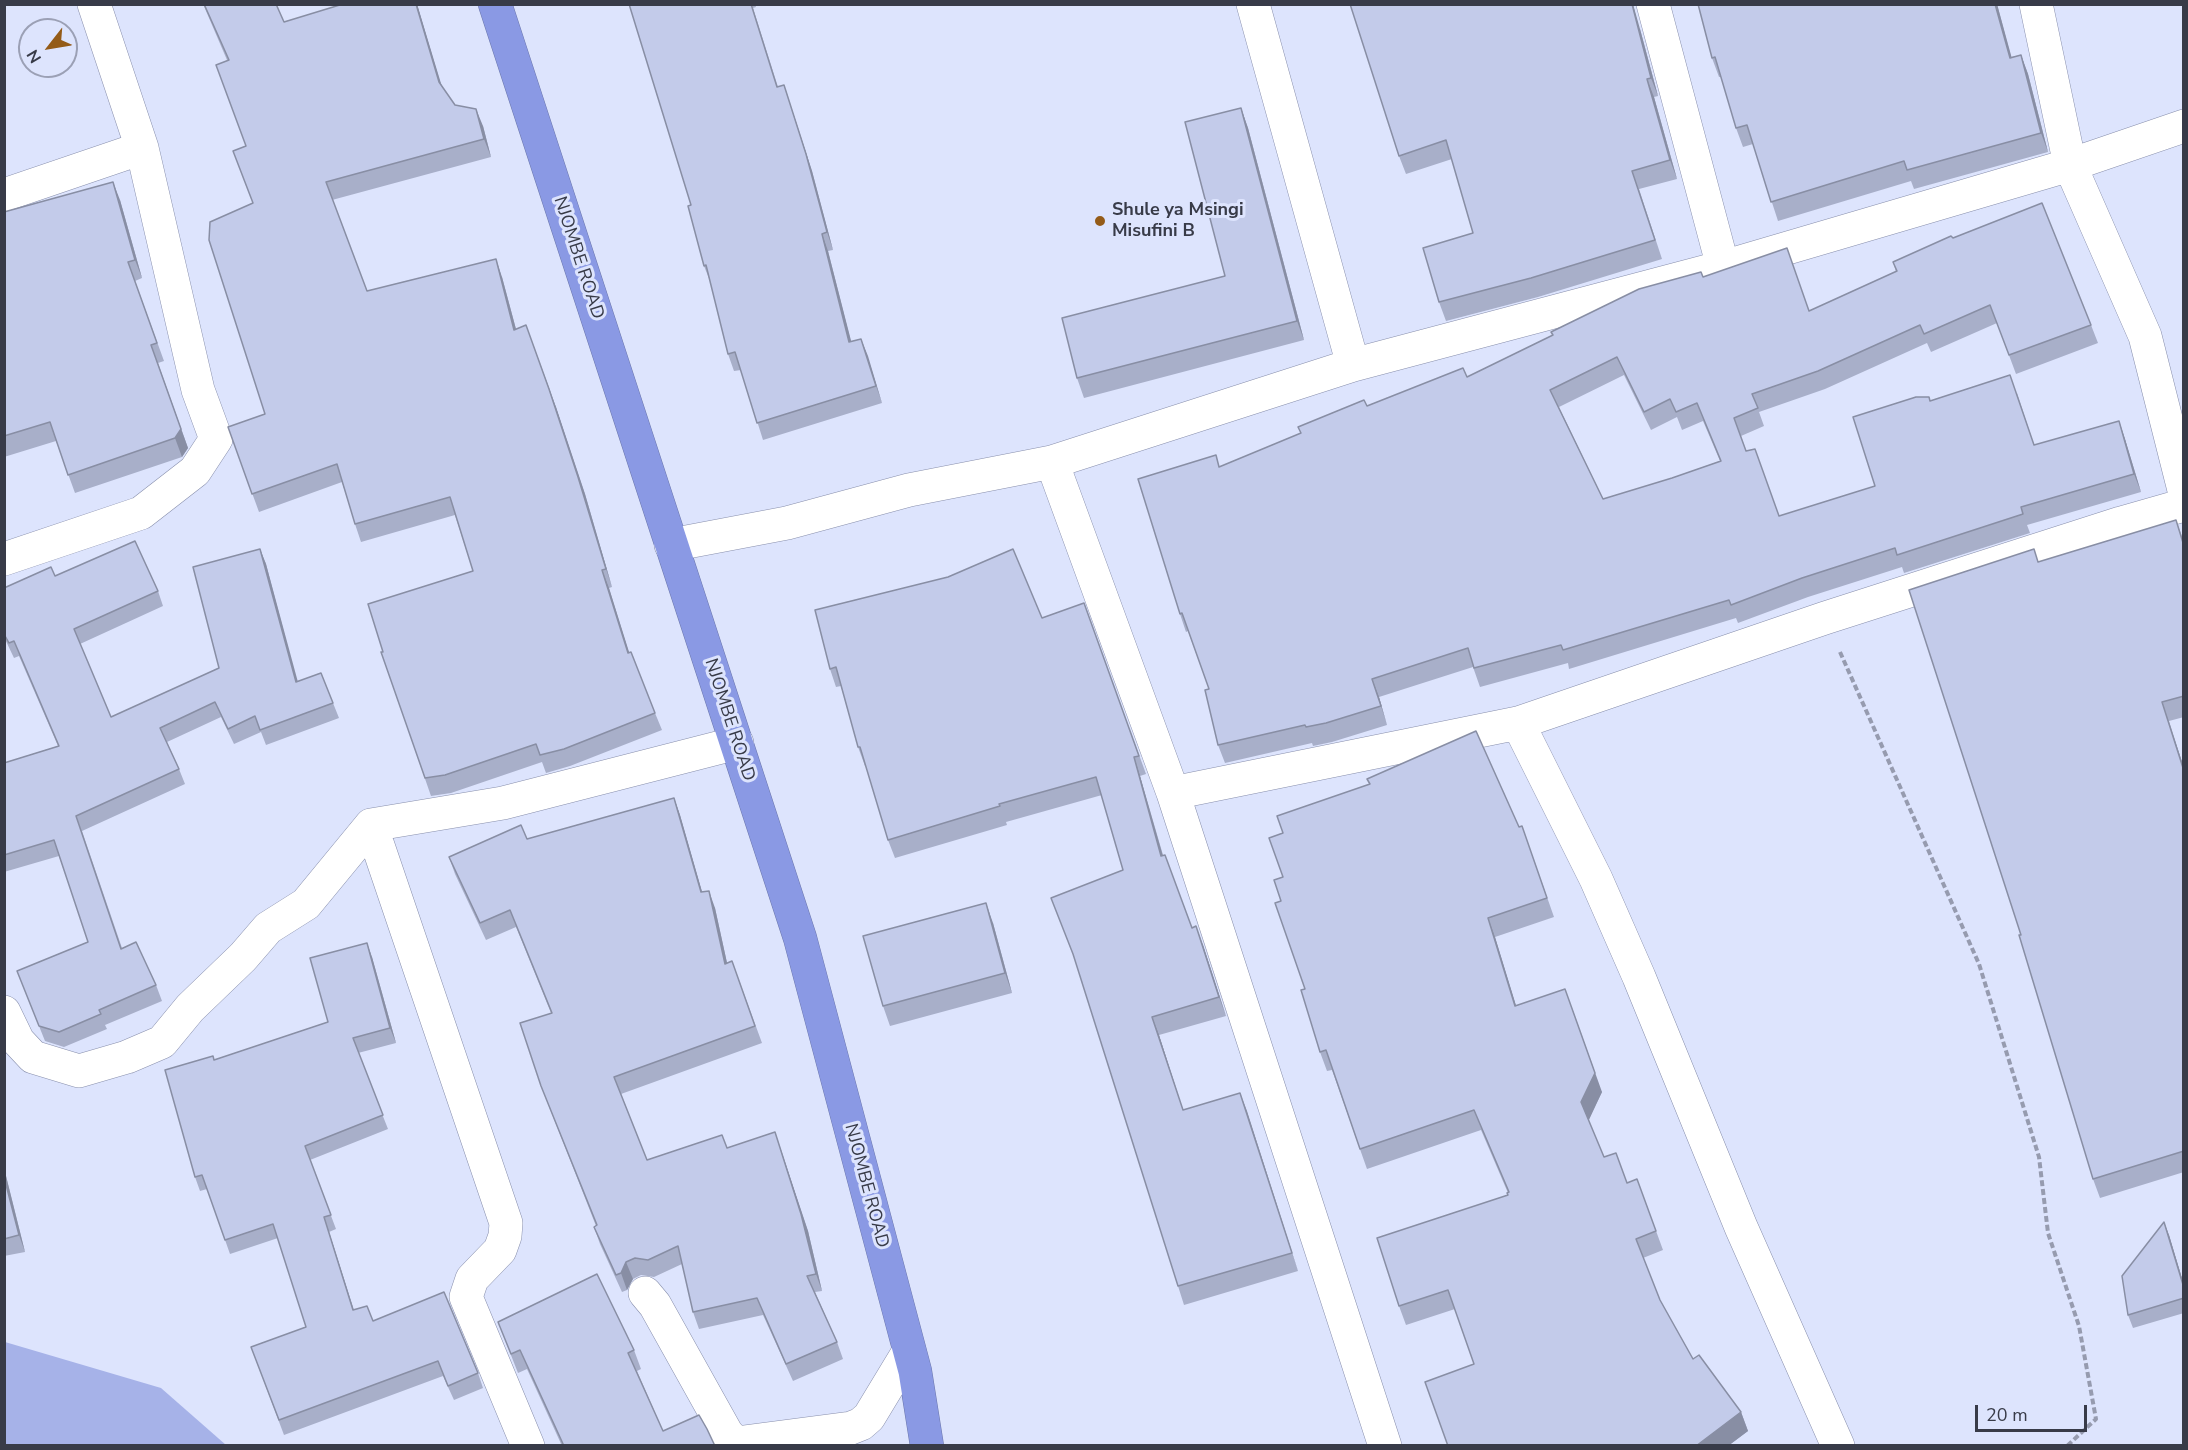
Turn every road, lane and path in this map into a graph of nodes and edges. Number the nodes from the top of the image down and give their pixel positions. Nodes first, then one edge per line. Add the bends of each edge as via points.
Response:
1 (94, 4) edge
2 (495, 4) edge
3 (1253, 4) edge
4 (1653, 4) edge
5 (2036, 4) edge
6 (2184, 126) edge
7 (142, 148) junction
8 (2070, 165) junction
9 (4, 195) edge
10 (1723, 267) junction
11 (1353, 365) junction
12 (1052, 462) junction
13 (2184, 490) edge
14 (2184, 505) edge
15 (671, 545) junction
16 (4, 559) edge
17 (1825, 618) junction
18 (1518, 723) junction
19 (737, 743) junction
20 (1173, 793) junction
21 (371, 825) junction
22 (4, 1012) edge
23 (645, 1293) dead end
24 (909, 1351) junction
25 (528, 1446) edge
26 (927, 1446) edge
27 (1385, 1446) edge
28 (1838, 1446) edge
29 (2067, 1446) edge

1 - 7 street
2 - 15 highway, NJOMBE ROAD
3 - 11 street
4 - 10 street
5 - 8 street
6 - 8 street
7 - 9 street
7 - 16 street via 198,390 216,439 195,471 141,513
8 - 10 street
8 - 13 street via 2145,336
10 - 11 street
11 - 12 street
12 - 15 street via 909,490 787,523
12 - 20 street
14 - 17 street
15 - 19 highway, NJOMBE ROAD
17 - 18 street
17 - 29 path via 1979,964 2039,1157 2048,1233 2079,1326 2096,1419
18 - 20 street
18 - 28 street via 1596,879 1741,1227
19 - 21 street via 503,803
19 - 24 highway, NJOMBE ROAD via 800,938
20 - 27 street
21 - 22 street via 306,904 268,928 162,1042 79,1071 33,1057 18,1041
21 - 25 street via 506,1223 500,1250 472,1279 466,1298
23 - 24 street via 735,1443 861,1424
24 - 26 highway, NJOMBE ROAD

